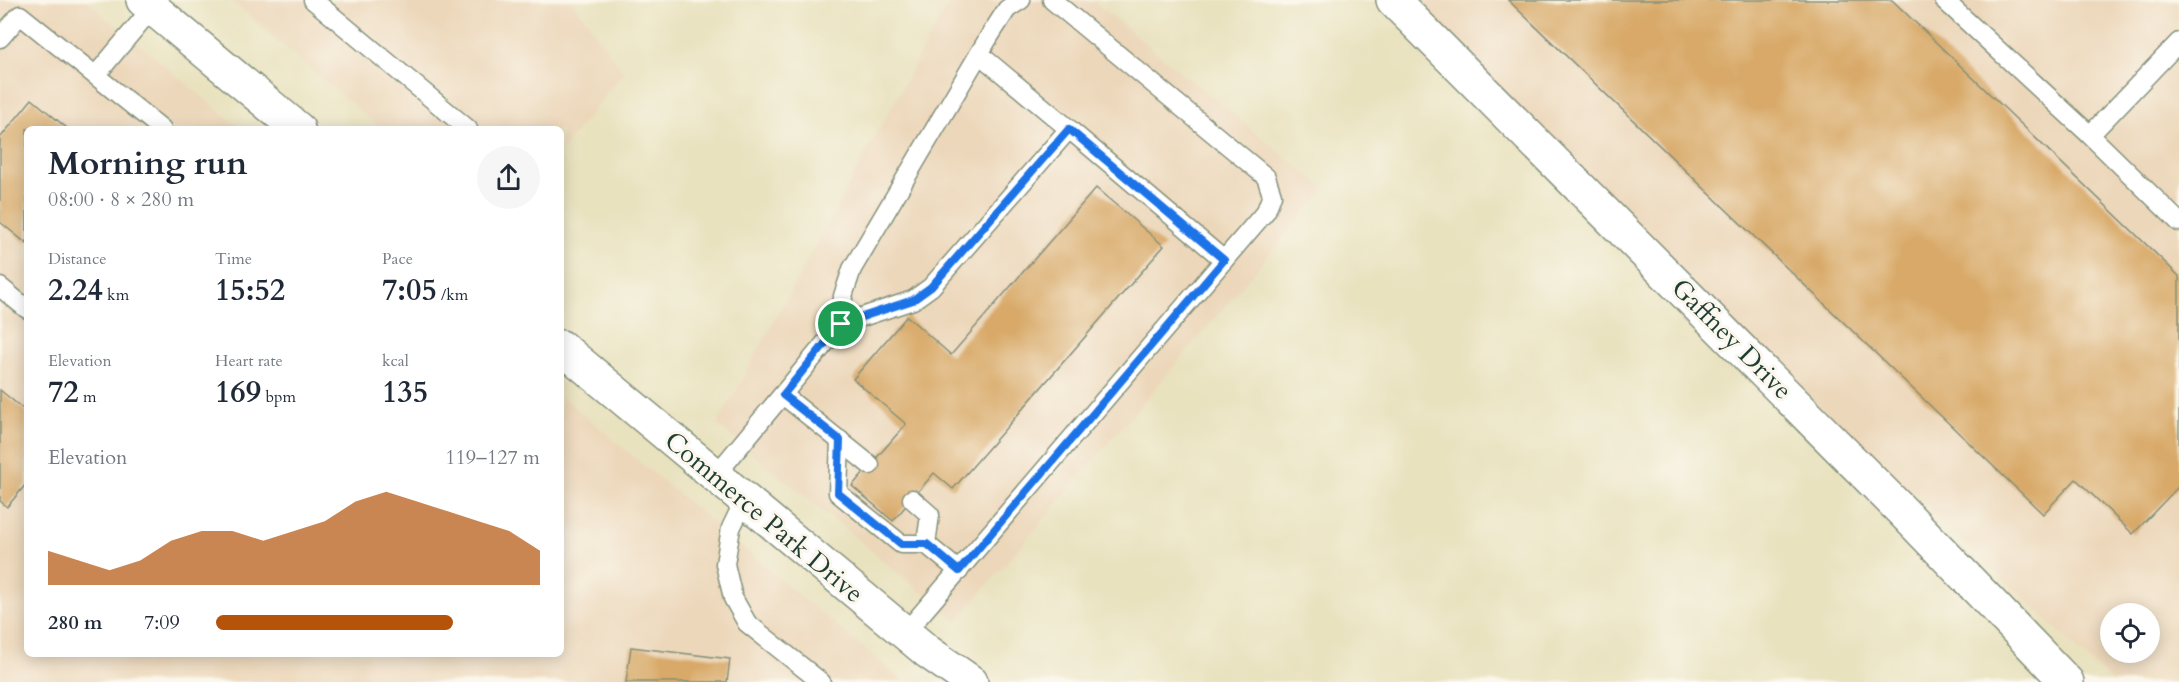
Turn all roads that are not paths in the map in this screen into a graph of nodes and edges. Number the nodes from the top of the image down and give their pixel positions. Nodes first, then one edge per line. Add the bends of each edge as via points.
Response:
1 (313, 0) edge
2 (1021, 0) edge
3 (1052, 0) edge
4 (1393, 0) edge
5 (1944, 0) edge
6 (148, 4) edge
7 (0, 38) edge
8 (2179, 42) edge
9 (979, 54) junction
10 (96, 75) junction
11 (158, 126) edge
12 (294, 126) edge
13 (464, 126) edge
14 (1069, 129) junction
15 (2090, 135) junction
16 (2179, 222) edge
17 (1224, 260) junction
18 (0, 287) edge
19 (24, 307) edge
20 (841, 324) junction
21 (564, 350) edge
22 (783, 395) junction
23 (840, 440) junction
24 (870, 465) dead end
25 (715, 476) junction
26 (912, 499) dead end
27 (744, 501) junction
28 (927, 544) junction
29 (959, 571) junction
30 (905, 633) junction
31 (821, 682) edge
32 (971, 682) edge
33 (2067, 682) edge

1 - 13 lane
2 - 9 lane via 1007,9
3 - 17 lane via 1266,177 1272,195 1266,211
4 - 33 street, Gaffney Drive
5 - 15 lane
6 - 10 lane
6 - 12 street
7 - 10 lane via 20,15
8 - 15 lane
9 - 14 lane
9 - 20 lane via 852,269 843,296
10 - 11 lane
14 - 17 lane
14 - 20 lane via 931,287 913,300
15 - 16 lane
17 - 29 lane
18 - 19 lane
20 - 22 lane
21 - 25 street, Commerce Park Drive
22 - 23 lane
22 - 25 lane
23 - 24 lane
23 - 28 lane via 838,493 901,544
25 - 27 street, Commerce Park Drive
26 - 28 lane via 930,515
27 - 30 street, Commerce Park Drive
27 - 31 lane via 731,528 725,564 733,598 747,623
28 - 29 lane
29 - 30 lane
30 - 32 street, Commerce Park Drive

